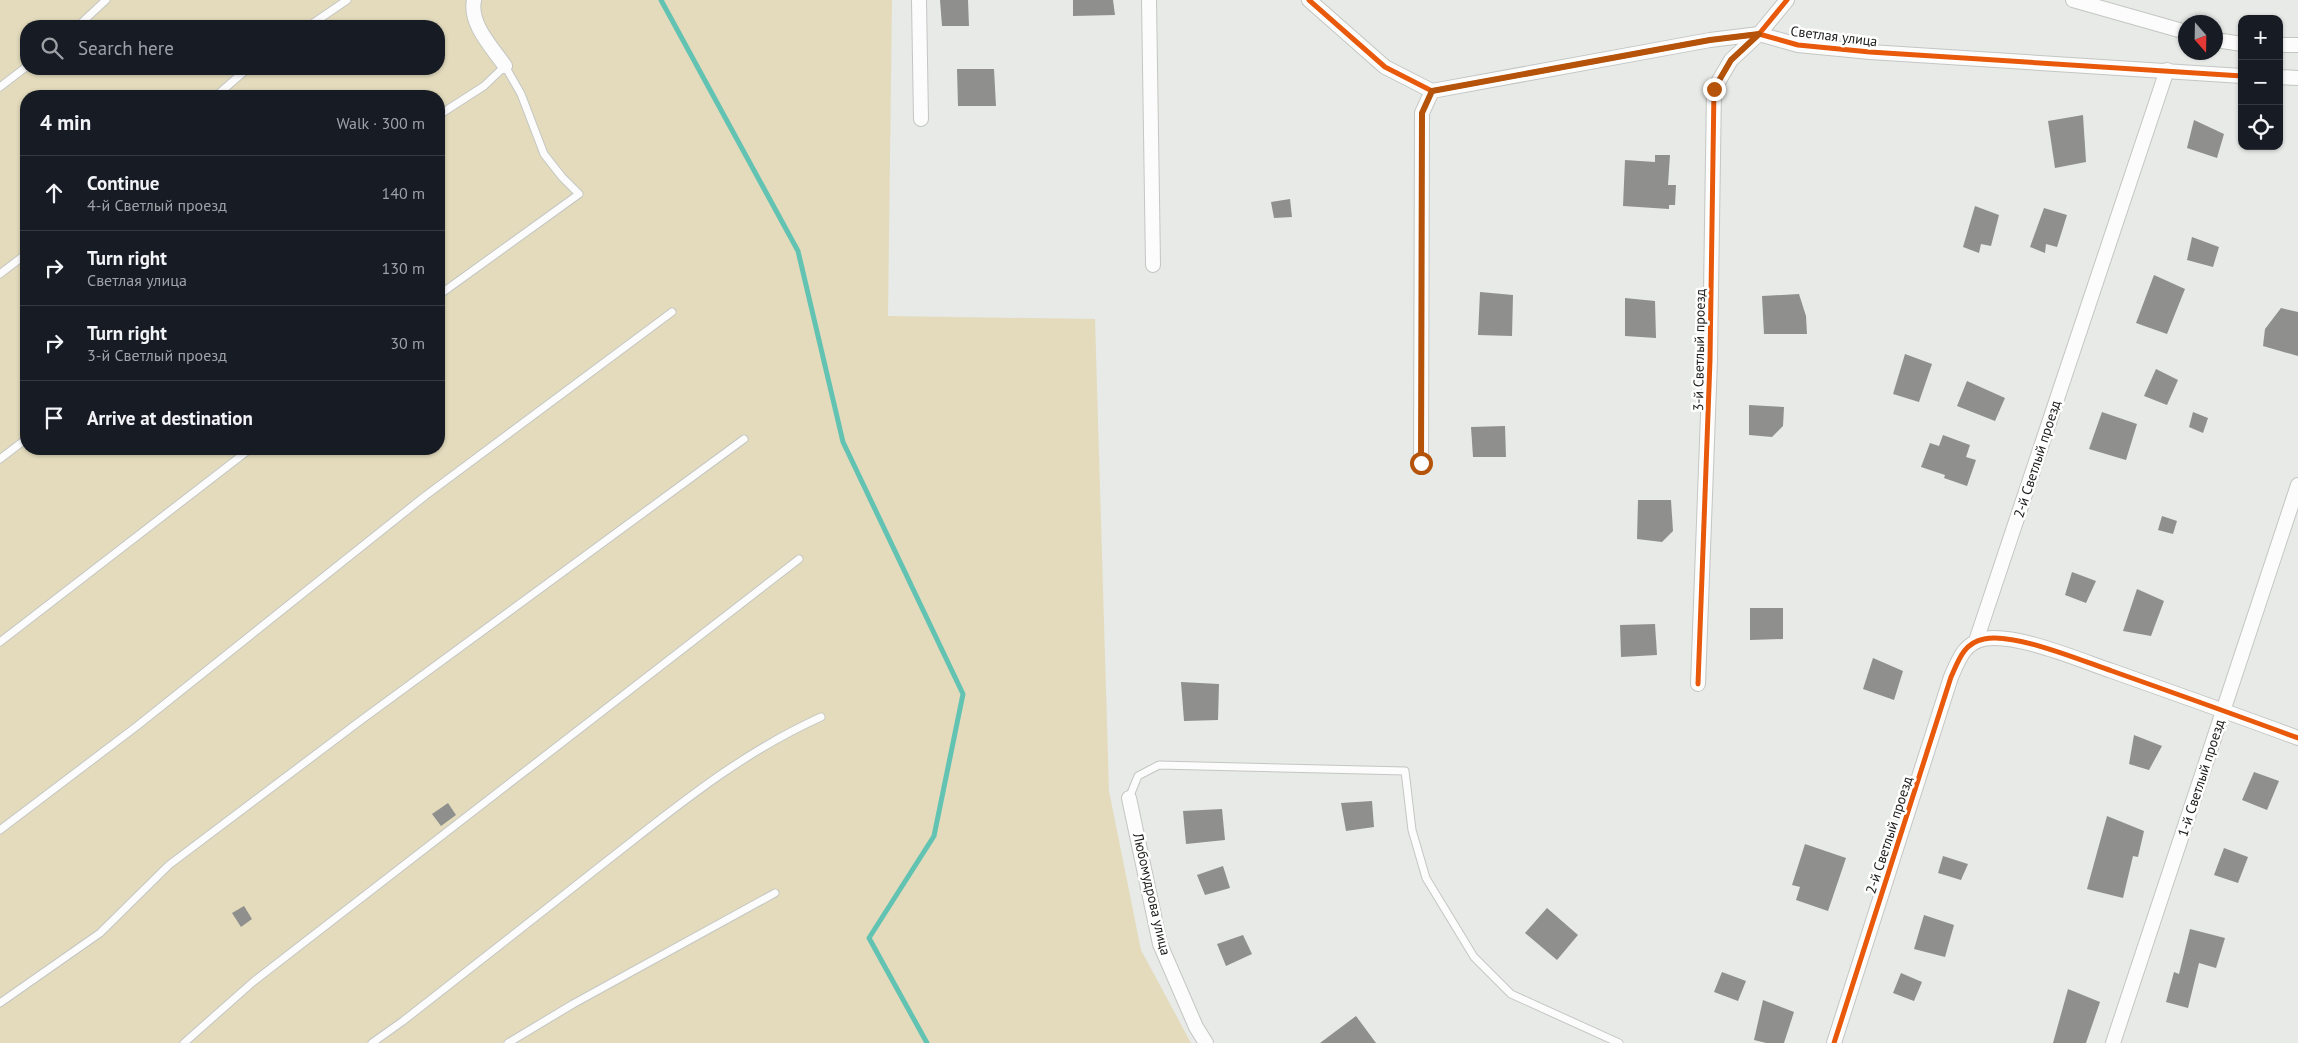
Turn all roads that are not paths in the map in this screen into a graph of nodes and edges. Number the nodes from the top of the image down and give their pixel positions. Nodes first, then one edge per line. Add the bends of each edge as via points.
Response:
1 (106, 0) edge
2 (347, 0) edge
3 (474, 0) edge
4 (919, 0) edge
5 (1149, 0) edge
6 (1309, 0) edge
7 (1787, 0) edge
8 (2073, 0) edge
9 (84, 20) edge
10 (317, 20) edge
11 (2178, 30) edge
12 (1759, 34) junction
13 (2223, 41) edge
14 (2238, 43) edge
15 (2283, 45) edge
16 (2298, 45) edge
17 (505, 66) junction
18 (2167, 70) junction
19 (20, 72) edge
20 (240, 75) edge
21 (2238, 76) edge
22 (2283, 77) edge
23 (2298, 78) edge
24 (0, 87) edge
25 (223, 90) edge
26 (1432, 91) junction
27 (445, 111) edge
28 (921, 119) dead end
29 (20, 259) edge
30 (1153, 265) dead end
31 (0, 274) edge
32 (445, 291) edge
33 (672, 312) dead end
34 (744, 439) dead end
35 (20, 444) edge
36 (242, 455) edge
37 (0, 459) edge
38 (1421, 463) dead end
39 (2298, 485) edge
40 (798, 559) dead end
41 (1976, 641) junction
42 (0, 642) edge
43 (1698, 684) dead end
44 (2223, 711) junction
45 (822, 717) dead end
46 (2298, 738) edge
47 (1129, 798) joint
48 (0, 830) edge
49 (775, 893) dead end
50 (0, 1003) edge
51 (184, 1043) edge
52 (372, 1043) edge
53 (508, 1043) edge
54 (1206, 1043) edge
55 (1619, 1043) edge
56 (1834, 1043) edge
57 (2113, 1043) edge

1 - 9 lane
2 - 10 lane
3 - 17 street via 472,8 476,24
4 - 28 street
5 - 30 street
6 - 26 street via 1385,67
7 - 12 street, 3-й Светлый проезд
8 - 11 street
12 - 18 street, Светлая улица via 1798,45 1870,52
12 - 26 street, Светлая улица via 1710,40
12 - 43 street, 3-й Светлый проезд via 1731,60 1714,89 1710,360
13 - 14 street
15 - 16 street
17 - 27 lane via 484,86
17 - 32 lane via 521,94 544,154 579,194
18 - 21 street, Светлая улица
18 - 41 street, 2-й Светлый проезд
19 - 24 lane
20 - 25 lane
22 - 23 street
26 - 38 street via 1422,113
29 - 31 lane
33 - 48 lane via 424,496 137,726
34 - 50 lane via 169,865 100,933
35 - 37 lane
36 - 42 lane
39 - 44 street, 1-й Светлый проезд
40 - 51 lane via 253,982
41 - 44 street via 2006,639 2031,645
41 - 56 street, 2-й Светлый проезд via 1966,647 1951,677
44 - 46 street
44 - 57 street, 1-й Светлый проезд
45 - 52 lane via 743,758
47 - 54 street, Любомудрова улица via 1160,944
47 - 55 lane via 1138,776 1159,765 1405,771 1412,830 1426,878 1474,957 1511,994
49 - 53 lane via 572,1004

